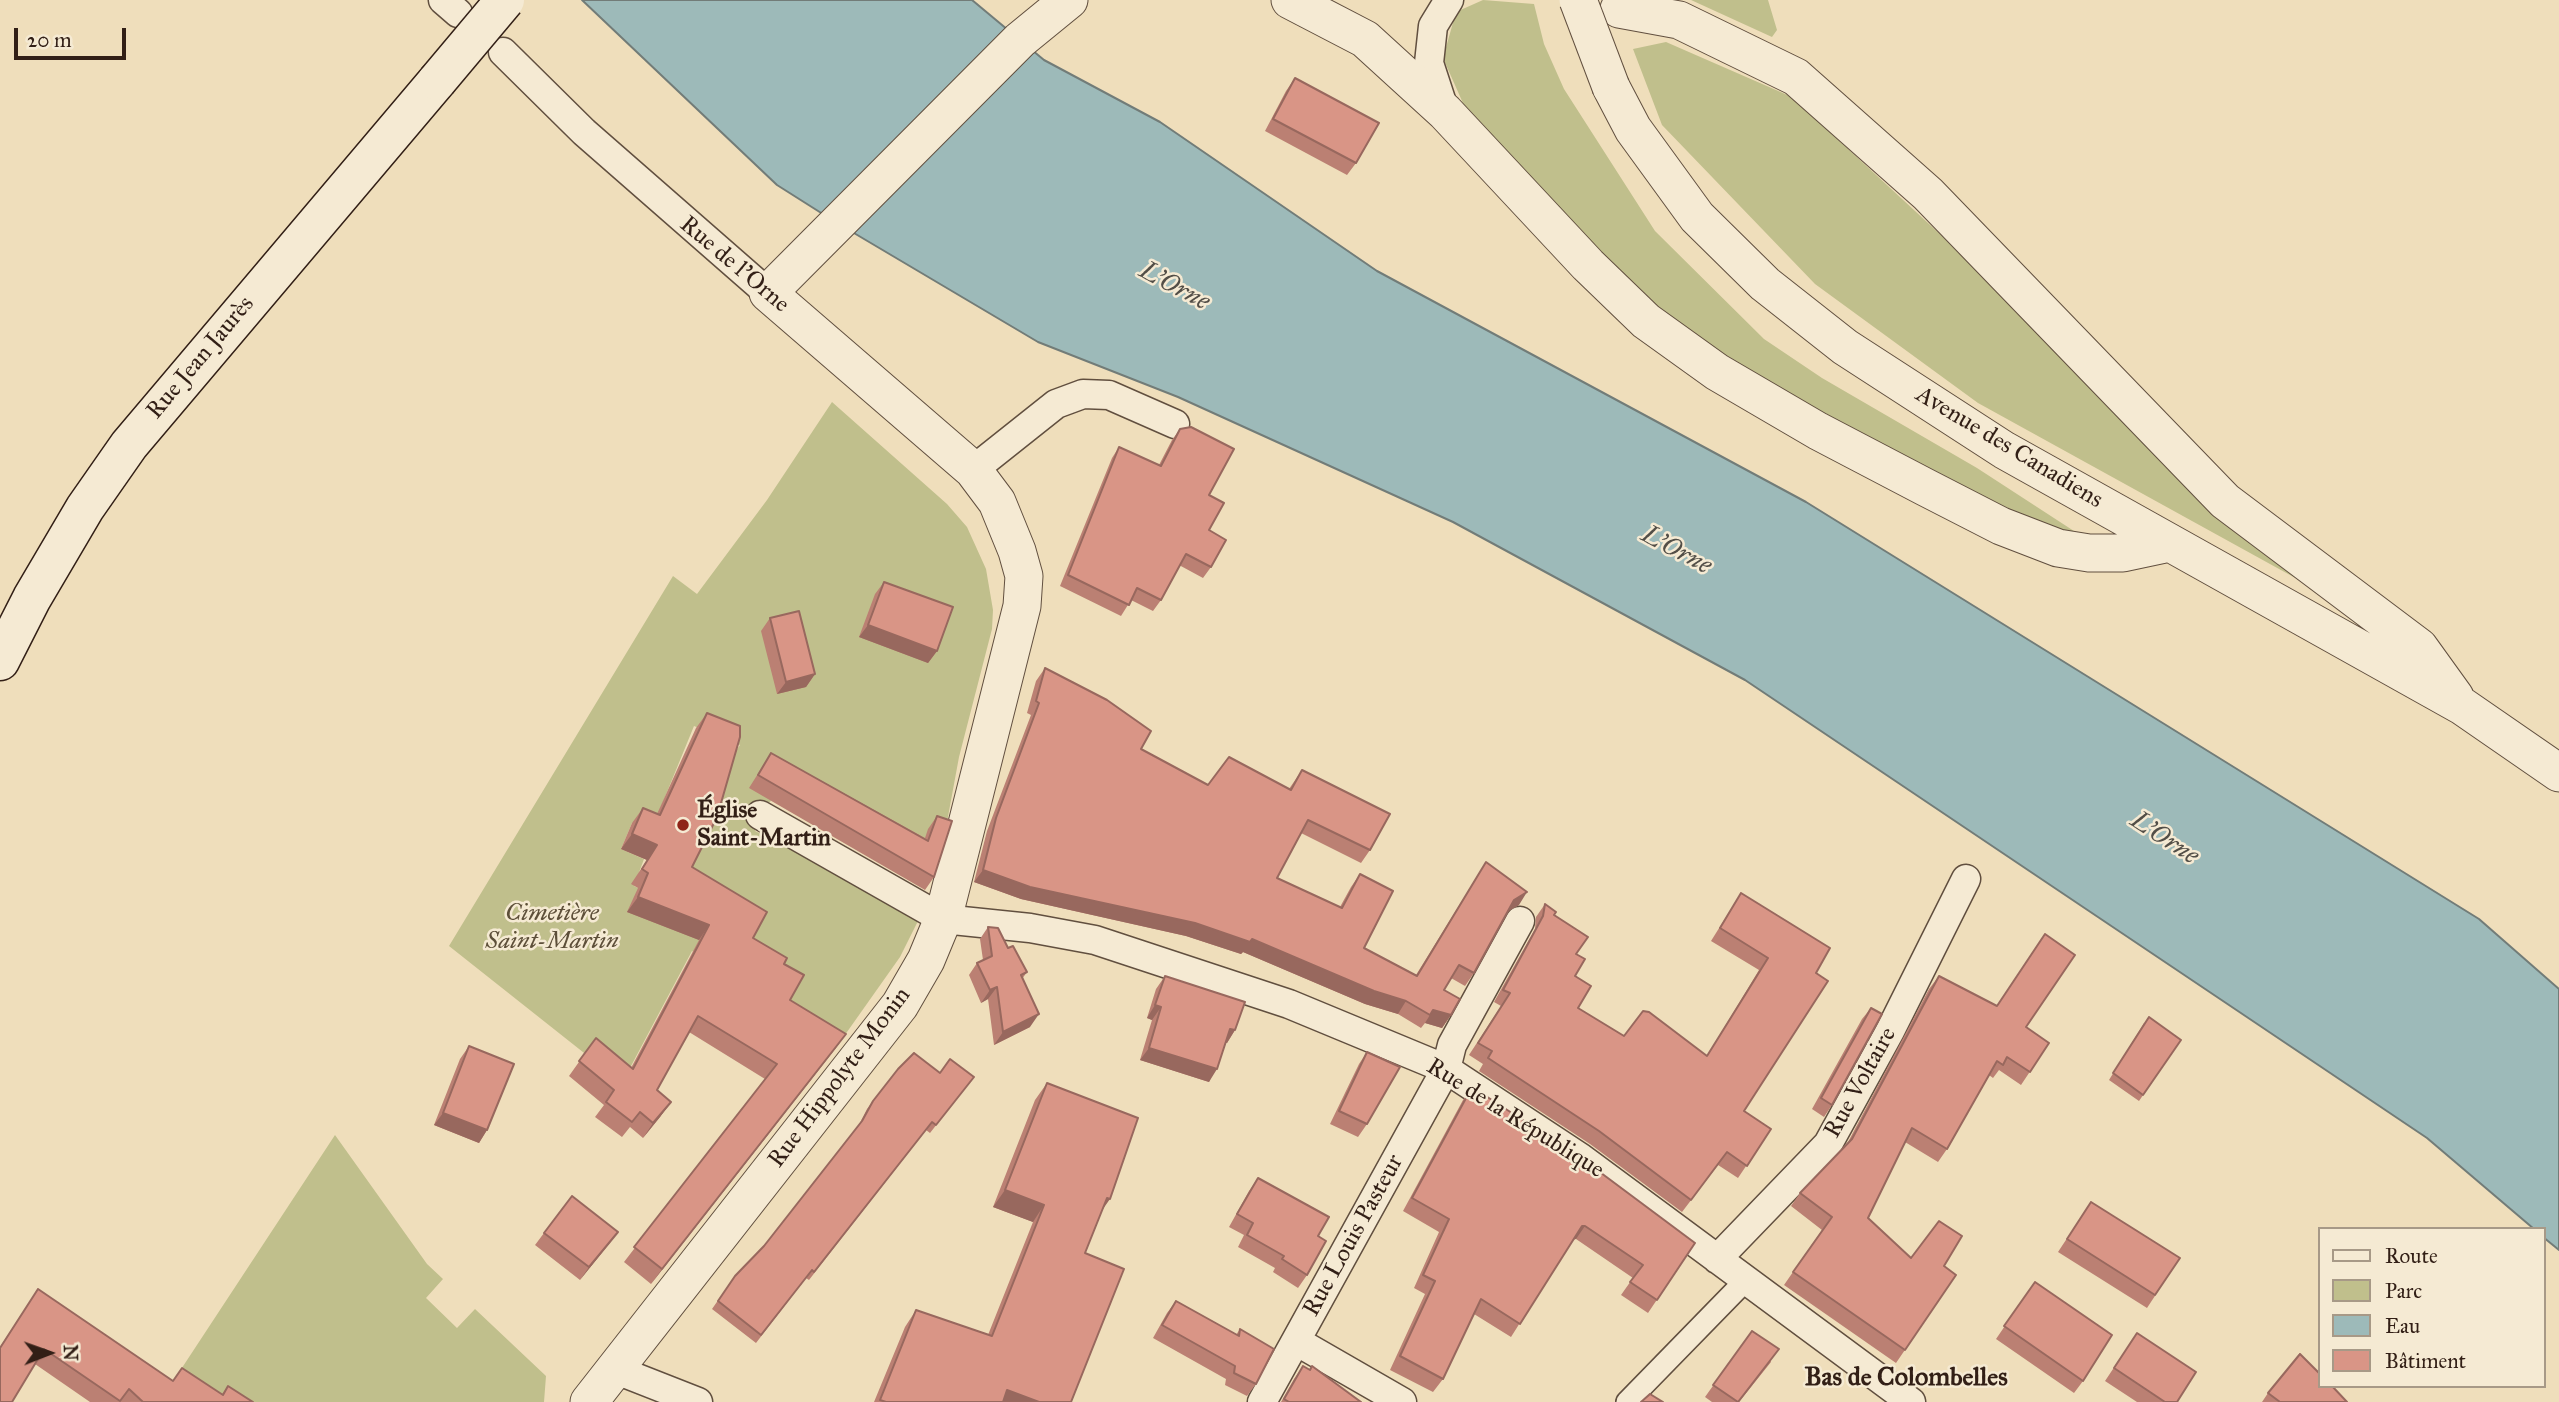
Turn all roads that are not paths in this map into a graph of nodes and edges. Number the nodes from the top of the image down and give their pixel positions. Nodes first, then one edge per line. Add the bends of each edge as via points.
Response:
1 (505, 0) edge
2 (1069, 0) edge
3 (1290, 0) edge
4 (1449, 0) edge
5 (1578, 0) edge
6 (1619, 9) dead end
7 (503, 52) dead end
8 (1445, 112) junction
9 (768, 293) junction
10 (1175, 424) dead end
11 (973, 470) junction
12 (2170, 543) junction
13 (0, 661) edge
14 (2462, 706) junction
15 (2559, 773) edge
16 (760, 815) dead end
17 (1966, 879) dead end
18 (943, 919) junction
19 (1520, 921) dead end
20 (1446, 1069) junction
21 (1717, 1259) junction
22 (1746, 1280) junction
23 (1296, 1341) junction
24 (614, 1369) junction
25 (1904, 1400) edge
26 (589, 1402) edge
27 (698, 1402) edge
28 (1262, 1402) edge
29 (1402, 1402) edge
30 (1627, 1402) edge

1 - 13 main road, Rue Jean Jaurès, bridge via 129,445 85,508
2 - 9 street via 1020,40
3 - 8 street via 1365,39
4 - 8 street via 1433,26 1429,63
5 - 12 street, Avenue des Canadiens, bridge via 1611,87 1633,129 1679,195 1730,253 1845,347 2004,450
6 - 14 street via 1679,20 1796,77 1928,194 2225,501 2420,647
7 - 9 street, Rue de l'Orne via 584,132
8 - 12 street via 1646,321 1717,372 1925,488 2058,548 2123,553
9 - 11 street, Rue de l'Orne
10 - 11 street via 1109,395 1083,394 1056,404
11 - 18 street, Rue Hippolyte Monin via 997,502 1017,551 1024,576 1022,606
12 - 14 street, Avenue des Canadiens
14 - 15 street, Avenue des Canadiens
16 - 18 street
17 - 21 street, Rue Voltaire via 1828,1143
18 - 20 street, Rue de la République via 1095,940 1289,1003
18 - 24 street, Rue Hippolyte Monin via 900,1005
19 - 20 street, Rue Louis Pasteur via 1452,1045
20 - 21 street, Rue de la République via 1581,1158
20 - 23 street, Rue Louis Pasteur
21 - 22 street, Rue de la République
22 - 25 street, Rue de la République
22 - 30 street
23 - 28 street, Rue Louis Pasteur
23 - 29 street
24 - 26 street, Rue Hippolyte Monin
24 - 27 street

